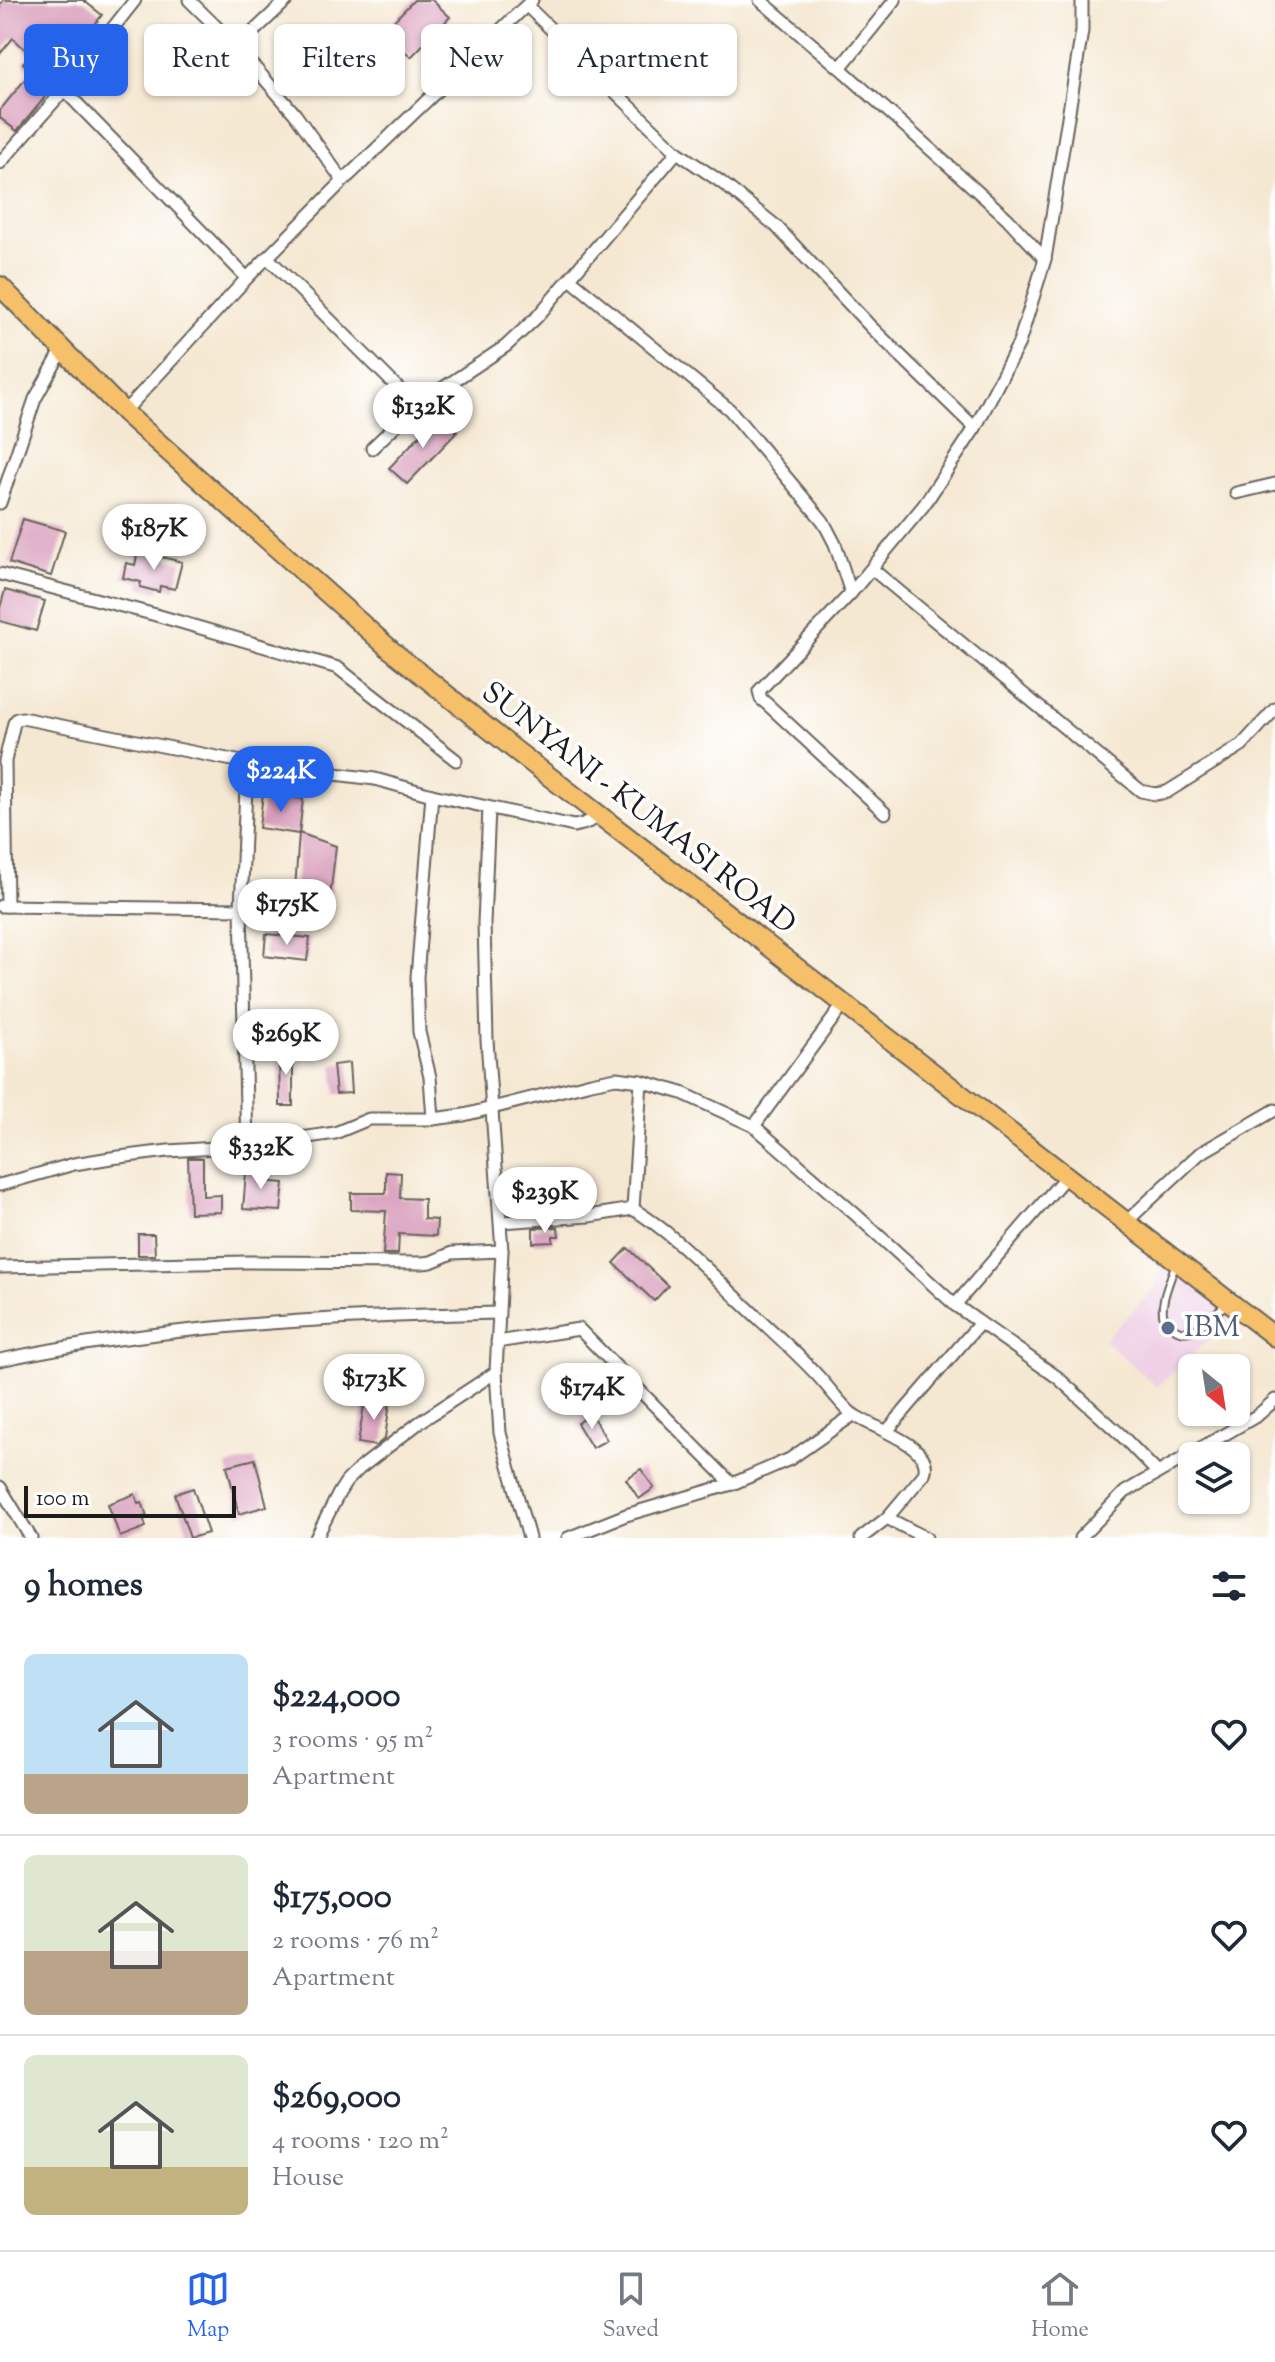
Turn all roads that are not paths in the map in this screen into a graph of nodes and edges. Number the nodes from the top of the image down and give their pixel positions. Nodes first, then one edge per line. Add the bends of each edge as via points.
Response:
1 (135, 0) edge
2 (189, 0) edge
3 (287, 0) edge
4 (760, 0) edge
5 (895, 0) edge
6 (1082, 0) edge
7 (529, 3) edge
8 (116, 24) edge
9 (214, 24) edge
10 (258, 27) edge
11 (840, 68) junction
12 (258, 71) edge
13 (59, 96) edge
14 (70, 96) edge
15 (677, 152) junction
16 (0, 163) edge
17 (343, 181) junction
18 (268, 258) junction
19 (1045, 259) junction
20 (247, 278) junction
21 (570, 279) junction
22 (0, 286) edge
23 (63, 349) junction
24 (416, 406) junction
25 (124, 412) junction
26 (975, 428) junction
27 (372, 448) dead end
28 (1275, 484) edge
29 (1236, 493) dead end
30 (0, 503) edge
31 (872, 569) junction
32 (0, 574) edge
33 (851, 593) junction
34 (1275, 709) edge
35 (2, 760) edge
36 (456, 760) dead end
37 (247, 763) junction
38 (432, 795) junction
39 (489, 808) junction
40 (885, 813) dead end
41 (602, 816) junction
42 (4, 906) edge
43 (241, 909) junction
44 (843, 1005) junction
45 (641, 1081) junction
46 (491, 1108) junction
47 (1275, 1110) edge
48 (433, 1119) junction
49 (754, 1126) junction
50 (247, 1146) junction
51 (1067, 1175) junction
52 (0, 1185) edge
53 (633, 1209) junction
54 (501, 1222) junction
55 (1126, 1222) junction
56 (502, 1251) junction
57 (1176, 1261) junction
58 (0, 1267) edge
59 (1229, 1302) junction
60 (955, 1305) junction
61 (497, 1313) junction
62 (980, 1323) junction
63 (1275, 1337) edge
64 (497, 1342) junction
65 (0, 1360) edge
66 (496, 1372) junction
67 (1275, 1400) edge
68 (853, 1415) junction
69 (887, 1431) junction
70 (1157, 1472) junction
71 (732, 1484) junction
72 (0, 1487) edge
73 (887, 1518) junction
74 (31, 1538) edge
75 (316, 1538) edge
76 (529, 1538) edge
77 (568, 1538) edge
78 (861, 1538) edge
79 (926, 1538) edge
80 (1080, 1538) edge

1 - 8 street
2 - 9 street
3 - 10 street
4 - 11 street
5 - 11 street
6 - 19 street via 1082,31
7 - 15 street
7 - 17 street
11 - 19 street via 1007,218
12 - 17 street
13 - 16 street
14 - 20 street
15 - 21 street
15 - 26 street via 776,226
17 - 18 street
18 - 20 street
18 - 24 street
19 - 26 street via 1019,343
20 - 25 street
21 - 24 street via 506,346
21 - 33 street via 730,410 823,521
22 - 23 main road, SUNYANI - KUMASI ROAD
23 - 25 main road, SUNYANI - KUMASI ROAD
23 - 30 street via 35,399
24 - 27 street
25 - 41 main road, SUNYANI - KUMASI ROAD via 391,650
26 - 31 street via 924,505
28 - 29 street
31 - 33 street
31 - 34 street via 1141,791 1167,792 1242,745
32 - 36 street via 338,668
33 - 40 street via 759,691 761,699
35 - 37 street via 14,723 22,718
35 - 42 street
37 - 38 street via 375,779
37 - 43 street
38 - 39 street
38 - 48 street via 417,977 419,1032
39 - 41 street via 574,826
39 - 46 street via 484,923
41 - 44 main road, SUNYANI - KUMASI ROAD
42 - 43 street
43 - 50 street
44 - 49 street
44 - 51 main road, SUNYANI - KUMASI ROAD
45 - 46 street via 616,1078
45 - 49 street via 682,1093
45 - 53 street
46 - 48 street
46 - 54 street
47 - 55 street via 1199,1154
48 - 50 street via 369,1119 335,1133
49 - 60 street
50 - 52 street via 111,1158
51 - 55 main road, SUNYANI - KUMASI ROAD
51 - 60 street
53 - 54 street
53 - 68 street via 672,1236
54 - 56 street
55 - 57 main road, SUNYANI - KUMASI ROAD
56 - 58 street via 452,1253 422,1263
56 - 61 street
57 - 59 main road, SUNYANI - KUMASI ROAD
57 - 59 lane via 1163,1313 1166,1322 1188,1333
59 - 63 main road, SUNYANI - KUMASI ROAD
60 - 62 street
61 - 64 street
61 - 65 street via 342,1317 95,1342
62 - 69 street
62 - 70 street via 1057,1377
64 - 66 street
64 - 71 street via 579,1329
66 - 75 street via 359,1469 339,1493
66 - 76 street via 500,1433
67 - 70 street
68 - 69 street
68 - 71 street via 790,1459
69 - 73 street via 919,1452 926,1468
70 - 80 street via 1125,1492
71 - 77 street
72 - 74 street
73 - 78 street
73 - 79 street

